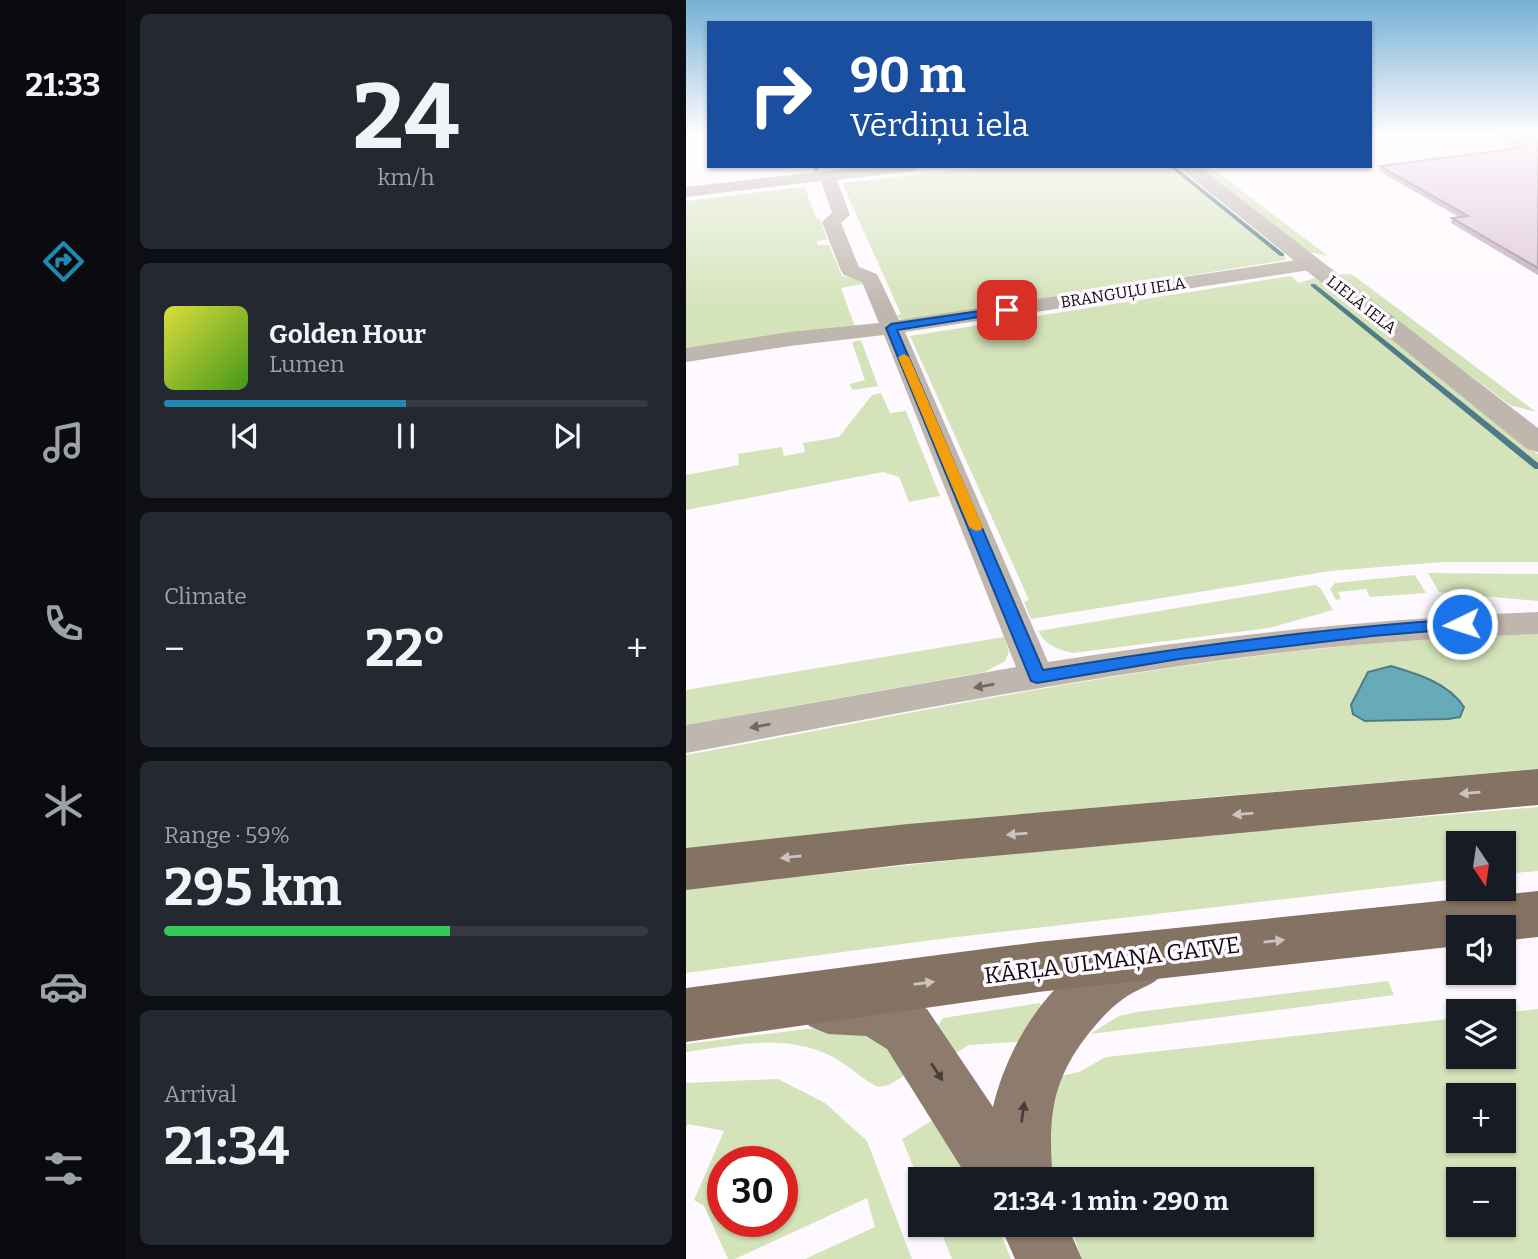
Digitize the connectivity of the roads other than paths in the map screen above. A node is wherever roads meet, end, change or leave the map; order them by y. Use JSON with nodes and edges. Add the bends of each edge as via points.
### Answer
{"nodes":[{"id":1,"x":833,"y":192,"type":"edge"},
{"id":2,"x":1219,"y":192,"type":"edge"},
{"id":3,"x":1310,"y":264,"type":"junction"},
{"id":4,"x":891,"y":328,"type":"junction"},
{"id":5,"x":686,"y":355,"type":"edge"},
{"id":6,"x":1538,"y":443,"type":"edge"},
{"id":7,"x":1538,"y":622,"type":"edge"},
{"id":8,"x":1037,"y":677,"type":"junction"},
{"id":9,"x":686,"y":739,"type":"edge"},
{"id":10,"x":1538,"y":787,"type":"edge"},
{"id":11,"x":686,"y":869,"type":"edge"},
{"id":12,"x":1538,"y":914,"type":"edge"},
{"id":13,"x":1158,"y":953,"type":"junction"},
{"id":14,"x":774,"y":1003,"type":"junction"},
{"id":15,"x":686,"y":1015,"type":"edge"},
{"id":16,"x":997,"y":1167,"type":"edge"},
{"id":17,"x":1021,"y":1167,"type":"edge"},
{"id":18,"x":1038,"y":1237,"type":"edge"},
{"id":19,"x":1049,"y":1259,"type":"edge"}],
"edges":[{"from":1,"to":4,"type":"street","via":[[841,215],[831,222],[851,271],[870,278]]},
{"from":2,"to":3,"type":"street","name":"LIELĀ IELA"},
{"from":3,"to":4,"type":"street","name":"BRANGUĻU IELA"},
{"from":3,"to":6,"type":"street","name":"LIELĀ IELA"},
{"from":4,"to":5,"type":"street","name":"BRANGUĻU IELA"},
{"from":4,"to":8,"type":"street"},
{"from":7,"to":8,"type":"street","via":[[1372,630],[1179,653]]},
{"from":8,"to":9,"type":"street","one_way":true},
{"from":10,"to":11,"type":"highway","one_way":true,"via":[[908,844]]},
{"from":13,"to":12,"type":"highway","name":"KĀRĻA ULMAŅA GATVE","one_way":true},
{"from":14,"to":13,"type":"highway","name":"KĀRĻA ULMAŅA GATVE","one_way":true},
{"from":17,"to":13,"type":"main road","one_way":true,"via":[[1019,1140],[1026,1094],[1050,1042],[1098,985]]},
{"from":14,"to":15,"type":"highway","name":"KĀRĻA ULMAŅA GATVE"},
{"from":14,"to":16,"type":"main road","one_way":true,"via":[[873,1010],[907,1030]]},
{"from":18,"to":19,"type":"main road"}]}
